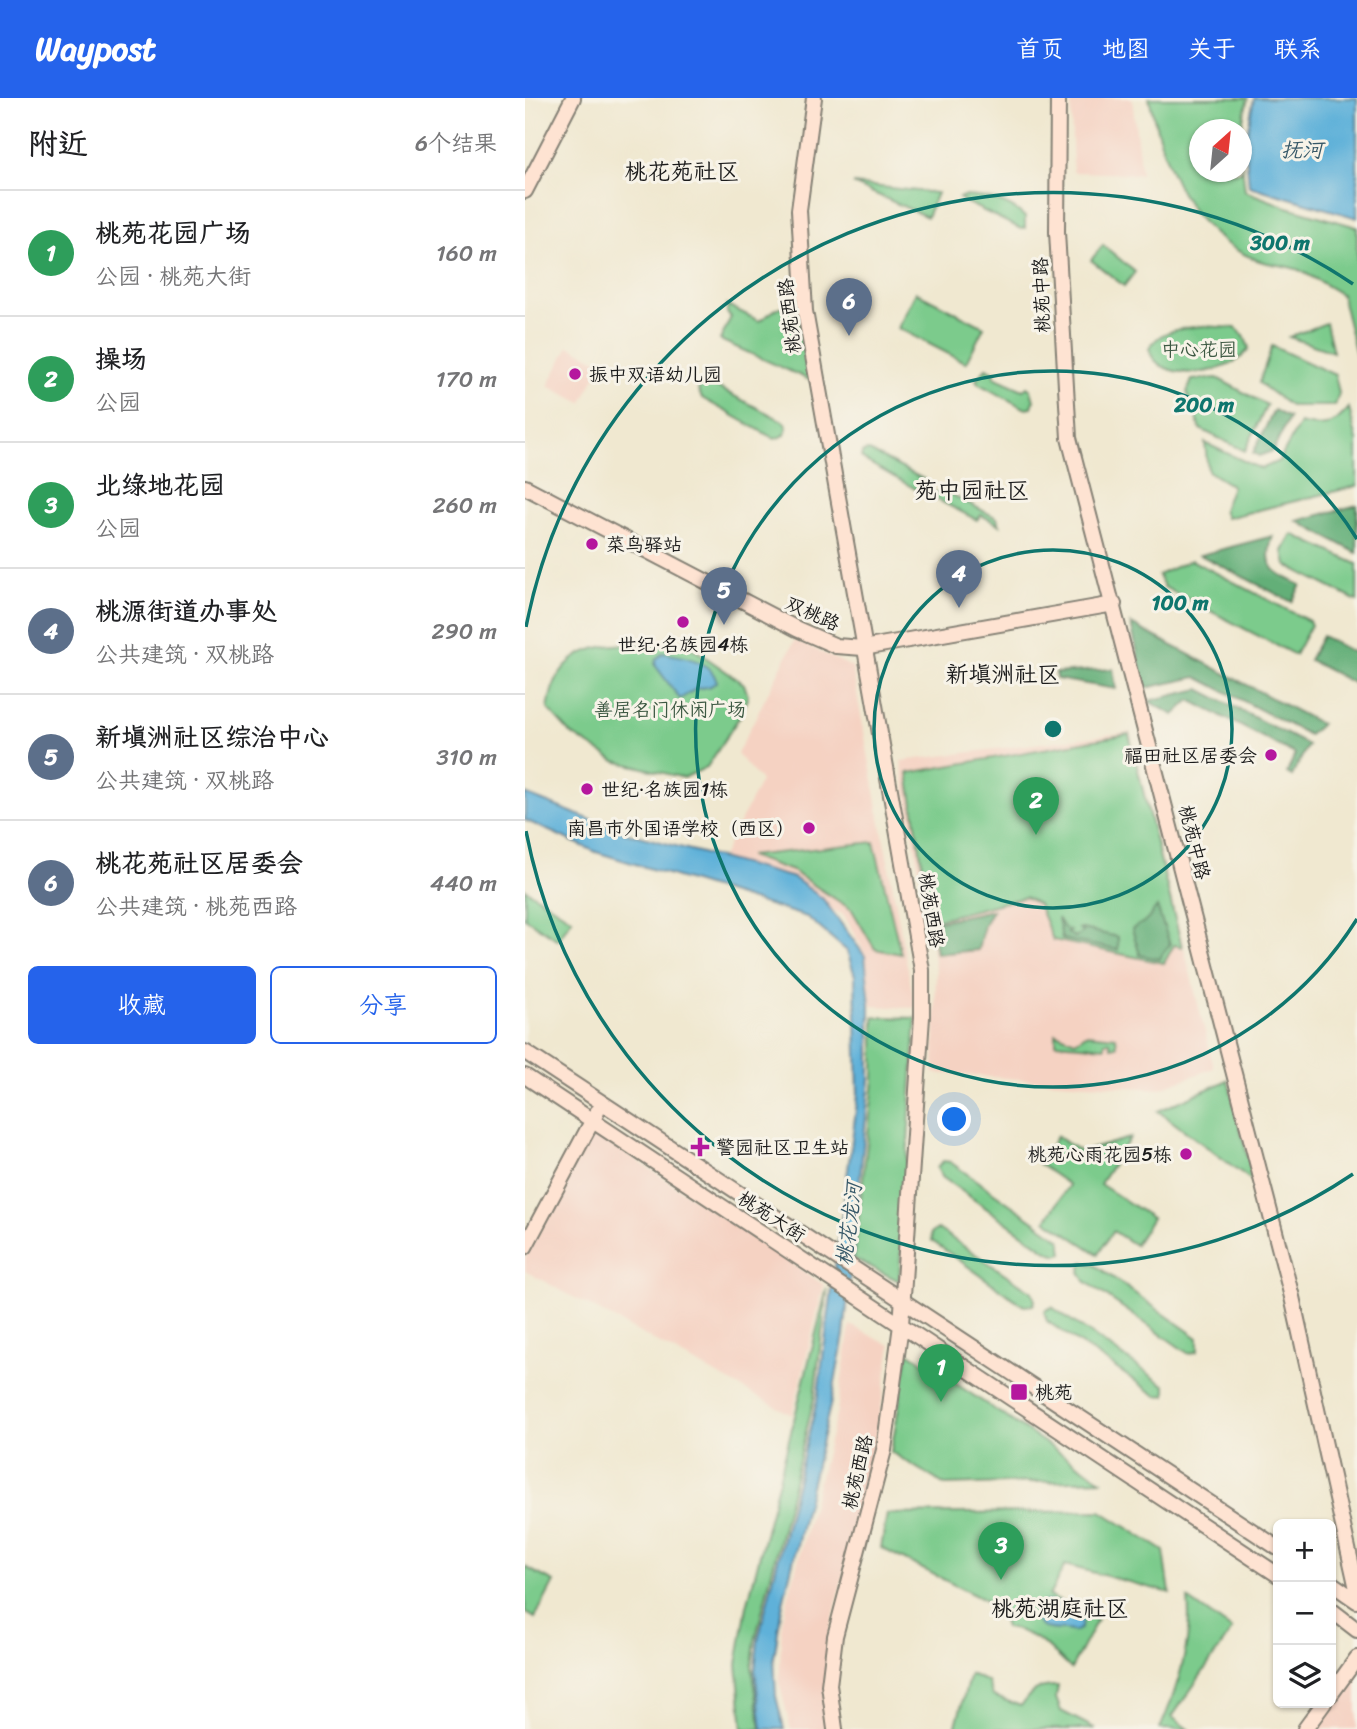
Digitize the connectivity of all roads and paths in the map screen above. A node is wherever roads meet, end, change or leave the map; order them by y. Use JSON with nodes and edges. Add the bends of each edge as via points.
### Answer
{"nodes":[{"id":1,"x":565,"y":98,"type":"edge"},
{"id":2,"x":573,"y":98,"type":"edge"},
{"id":3,"x":814,"y":98,"type":"edge"},
{"id":4,"x":1058,"y":98,"type":"edge"},
{"id":5,"x":525,"y":174,"type":"edge"},
{"id":6,"x":525,"y":191,"type":"edge"},
{"id":7,"x":525,"y":487,"type":"edge"},
{"id":8,"x":1114,"y":604,"type":"junction"},
{"id":9,"x":863,"y":648,"type":"junction"},
{"id":10,"x":525,"y":1052,"type":"edge"},
{"id":11,"x":525,"y":1076,"type":"edge"},
{"id":12,"x":602,"y":1103,"type":"junction"},
{"id":13,"x":592,"y":1120,"type":"junction"},
{"id":14,"x":525,"y":1247,"type":"edge"},
{"id":15,"x":903,"y":1301,"type":"junction"},
{"id":16,"x":901,"y":1325,"type":"junction"},
{"id":17,"x":1273,"y":1545,"type":"edge"},
{"id":18,"x":1273,"y":1572,"type":"edge"},
{"id":19,"x":1336,"y":1586,"type":"edge"},
{"id":20,"x":1357,"y":1589,"type":"edge"},
{"id":21,"x":1357,"y":1601,"type":"edge"},
{"id":22,"x":1336,"y":1614,"type":"edge"},
{"id":23,"x":1357,"y":1630,"type":"edge"},
{"id":24,"x":1357,"y":1658,"type":"edge"},
{"id":25,"x":1336,"y":1687,"type":"edge"},
{"id":26,"x":1320,"y":1708,"type":"edge"},
{"id":27,"x":835,"y":1729,"type":"edge"},
{"id":28,"x":1305,"y":1729,"type":"edge"}],
"edges":[{"from":1,"to":5,"type":"street"},
{"from":2,"to":6,"type":"street"},
{"from":3,"to":9,"type":"street","name":"桃苑西路","via":[[799,209],[805,311]]},
{"from":4,"to":8,"type":"street","name":"桃苑中路","via":[[1057,232],[1069,438]]},
{"from":7,"to":9,"type":"street","name":"双桃路","via":[[797,629],[836,646]]},
{"from":8,"to":9,"type":"street","name":"双桃路"},
{"from":8,"to":20,"type":"street","name":"桃苑中路","via":[[1292,1297]]},
{"from":9,"to":15,"type":"street","name":"桃苑西路","via":[[922,970]]},
{"from":10,"to":12,"type":"street","name":"桃苑大街"},
{"from":11,"to":13,"type":"street","name":"桃苑大街"},
{"from":12,"to":13,"type":"street"},
{"from":12,"to":15,"type":"street","name":"桃苑大街"},
{"from":13,"to":14,"type":"street"},
{"from":13,"to":16,"type":"street","name":"桃苑大街"},
{"from":15,"to":16,"type":"street","name":"桃苑西路"},
{"from":15,"to":17,"type":"street","name":"桃苑大街"},
{"from":16,"to":18,"type":"street","name":"桃苑大街"},
{"from":16,"to":27,"type":"street","name":"桃苑西路","via":[[884,1450],[835,1636],[829,1685]]},
{"from":19,"to":21,"type":"street"},
{"from":22,"to":23,"type":"street"},
{"from":24,"to":25,"type":"street"},
{"from":26,"to":28,"type":"street"}]}
